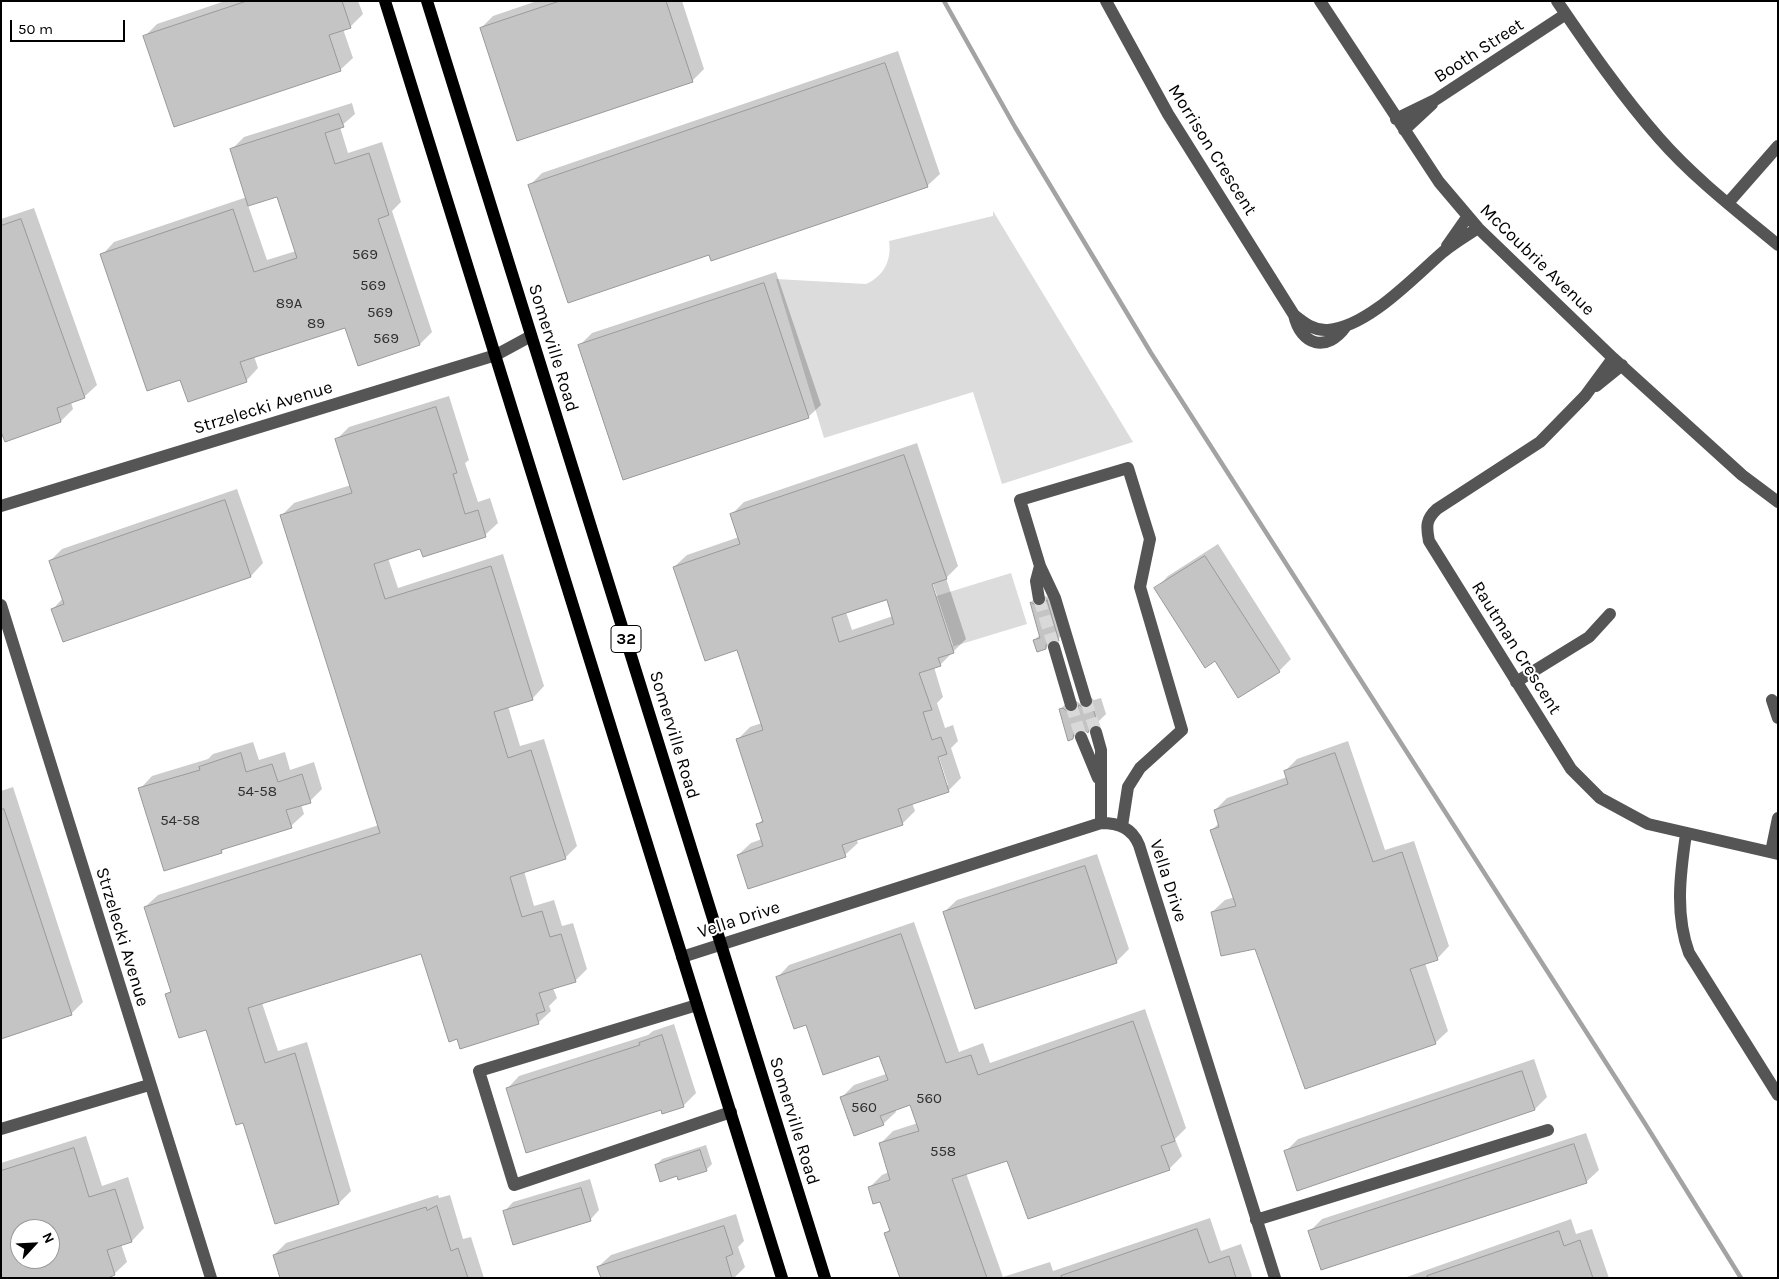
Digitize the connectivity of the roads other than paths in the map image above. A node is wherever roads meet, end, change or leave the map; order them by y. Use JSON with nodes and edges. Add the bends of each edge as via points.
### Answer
{"nodes":[{"id":1,"x":385,"y":1,"type":"edge"},
{"id":2,"x":427,"y":1,"type":"edge"},
{"id":3,"x":1106,"y":1,"type":"edge"},
{"id":4,"x":1320,"y":1,"type":"edge"},
{"id":5,"x":1558,"y":1,"type":"edge"},
{"id":6,"x":1566,"y":14,"type":"junction"},
{"id":7,"x":1435,"y":100,"type":"junction"},
{"id":8,"x":1396,"y":119,"type":"junction"},
{"id":9,"x":1404,"y":130,"type":"junction"},
{"id":10,"x":1778,"y":146,"type":"edge"},
{"id":11,"x":1728,"y":203,"type":"junction"},
{"id":12,"x":1468,"y":216,"type":"junction"},
{"id":13,"x":1478,"y":228,"type":"junction"},
{"id":14,"x":1778,"y":245,"type":"edge"},
{"id":15,"x":1443,"y":252,"type":"junction"},
{"id":16,"x":531,"y":336,"type":"junction"},
{"id":17,"x":496,"y":355,"type":"junction"},
{"id":18,"x":1618,"y":362,"type":"junction"},
{"id":19,"x":1778,"y":502,"type":"edge"},
{"id":20,"x":1,"y":506,"type":"edge"},
{"id":21,"x":1040,"y":566,"type":"junction"},
{"id":22,"x":1039,"y":599,"type":"tunnel mouth"},
{"id":23,"x":1,"y":605,"type":"edge"},
{"id":24,"x":1610,"y":614,"type":"dead end"},
{"id":25,"x":1054,"y":647,"type":"tunnel mouth"},
{"id":26,"x":1516,"y":682,"type":"junction"},
{"id":27,"x":1772,"y":700,"type":"dead end"},
{"id":28,"x":1086,"y":701,"type":"tunnel mouth"},
{"id":29,"x":1071,"y":705,"type":"tunnel mouth"},
{"id":30,"x":1778,"y":718,"type":"edge"},
{"id":31,"x":1096,"y":732,"type":"tunnel mouth"},
{"id":32,"x":1081,"y":737,"type":"tunnel mouth"},
{"id":33,"x":1101,"y":784,"type":"junction"},
{"id":34,"x":1778,"y":818,"type":"edge"},
{"id":35,"x":1101,"y":823,"type":"junction"},
{"id":36,"x":1122,"y":826,"type":"junction"},
{"id":37,"x":1686,"y":834,"type":"junction"},
{"id":38,"x":1774,"y":853,"type":"edge"},
{"id":39,"x":721,"y":945,"type":"junction"},
{"id":40,"x":682,"y":957,"type":"junction"},
{"id":41,"x":697,"y":1005,"type":"junction"},
{"id":42,"x":149,"y":1085,"type":"junction"},
{"id":43,"x":1778,"y":1095,"type":"edge"},
{"id":44,"x":731,"y":1112,"type":"junction"},
{"id":45,"x":1,"y":1129,"type":"edge"},
{"id":46,"x":1548,"y":1130,"type":"dead end"},
{"id":47,"x":1256,"y":1220,"type":"junction"},
{"id":48,"x":211,"y":1278,"type":"edge"},
{"id":49,"x":782,"y":1278,"type":"edge"},
{"id":50,"x":825,"y":1278,"type":"edge"},
{"id":51,"x":1275,"y":1278,"type":"edge"}],
"edges":[{"from":1,"to":17,"type":"main road","number":"32"},
{"from":2,"to":16,"type":"main road","name":"Somerville Road","number":"32"},
{"from":3,"to":15,"type":"street","name":"Morrison Crescent","via":[[1168,114],[1294,315],[1296,327],[1304,338],[1313,342],[1329,341],[1346,326],[1395,296]]},
{"from":4,"to":8,"type":"street","name":"McCoubrie Avenue"},
{"from":5,"to":6,"type":"street"},
{"from":6,"to":7,"type":"street","name":"Booth Street"},
{"from":6,"to":11,"type":"street","via":[[1660,139]]},
{"from":7,"to":8,"type":"street","name":"Booth Street"},
{"from":7,"to":9,"type":"street","name":"Booth Street"},
{"from":8,"to":9,"type":"street","name":"McCoubrie Avenue"},
{"from":9,"to":12,"type":"street","name":"McCoubrie Avenue"},
{"from":10,"to":11,"type":"street"},
{"from":11,"to":14,"type":"street"},
{"from":12,"to":13,"type":"street","name":"McCoubrie Avenue"},
{"from":12,"to":15,"type":"street","name":"Morrison Crescent"},
{"from":13,"to":15,"type":"street","name":"Morrison Crescent"},
{"from":13,"to":18,"type":"street","name":"McCoubrie Avenue"},
{"from":16,"to":17,"type":"street","name":"Strzelecki Avenue"},
{"from":16,"to":39,"type":"main road","name":"Somerville Road","number":"32"},
{"from":17,"to":20,"type":"street","name":"Strzelecki Avenue"},
{"from":17,"to":40,"type":"main road","number":"32"},
{"from":18,"to":19,"type":"street","name":"McCoubrie Avenue","via":[[1742,475]]},
{"from":18,"to":26,"type":"street","name":"Rautman Crescent","via":[[1540,442],[1437,508],[1428,518],[1429,541]]},
{"from":21,"to":22,"type":"street","via":[[1036,581]]},
{"from":21,"to":28,"type":"street","via":[[1056,598]]},
{"from":21,"to":36,"type":"street","via":[[1020,500],[1128,468],[1150,539],[1140,587],[1182,730],[1140,768],[1128,787]]},
{"from":23,"to":42,"type":"street","name":"Strzelecki Avenue"},
{"from":24,"to":26,"type":"street","via":[[1589,637]]},
{"from":25,"to":29,"type":"street"},
{"from":26,"to":37,"type":"street","name":"Rautman Crescent","via":[[1571,769],[1600,798],[1648,824]]},
{"from":27,"to":30,"type":"street"},
{"from":31,"to":33,"type":"street","via":[[1101,750]]},
{"from":32,"to":33,"type":"street"},
{"from":33,"to":35,"type":"street"},
{"from":34,"to":38,"type":"street"},
{"from":35,"to":36,"type":"street","name":"Vella Drive"},
{"from":35,"to":39,"type":"street","name":"Vella Drive"},
{"from":36,"to":47,"type":"street","name":"Vella Drive","via":[[1133,834],[1139,845]]},
{"from":37,"to":38,"type":"street","name":"Rautman Crescent"},
{"from":37,"to":43,"type":"street","via":[[1679,912],[1682,934],[1694,961]]},
{"from":39,"to":40,"type":"street","name":"Vella Drive"},
{"from":39,"to":50,"type":"main road","name":"Somerville Road","number":"32"},
{"from":40,"to":41,"type":"main road","number":"32"},
{"from":41,"to":44,"type":"main road","number":"32"},
{"from":41,"to":44,"type":"street","via":[[480,1071],[514,1185]]},
{"from":42,"to":45,"type":"street"},
{"from":42,"to":48,"type":"street","name":"Strzelecki Avenue"},
{"from":44,"to":49,"type":"main road","number":"32"},
{"from":46,"to":47,"type":"street"},
{"from":47,"to":51,"type":"street","name":"Vella Drive"}]}
